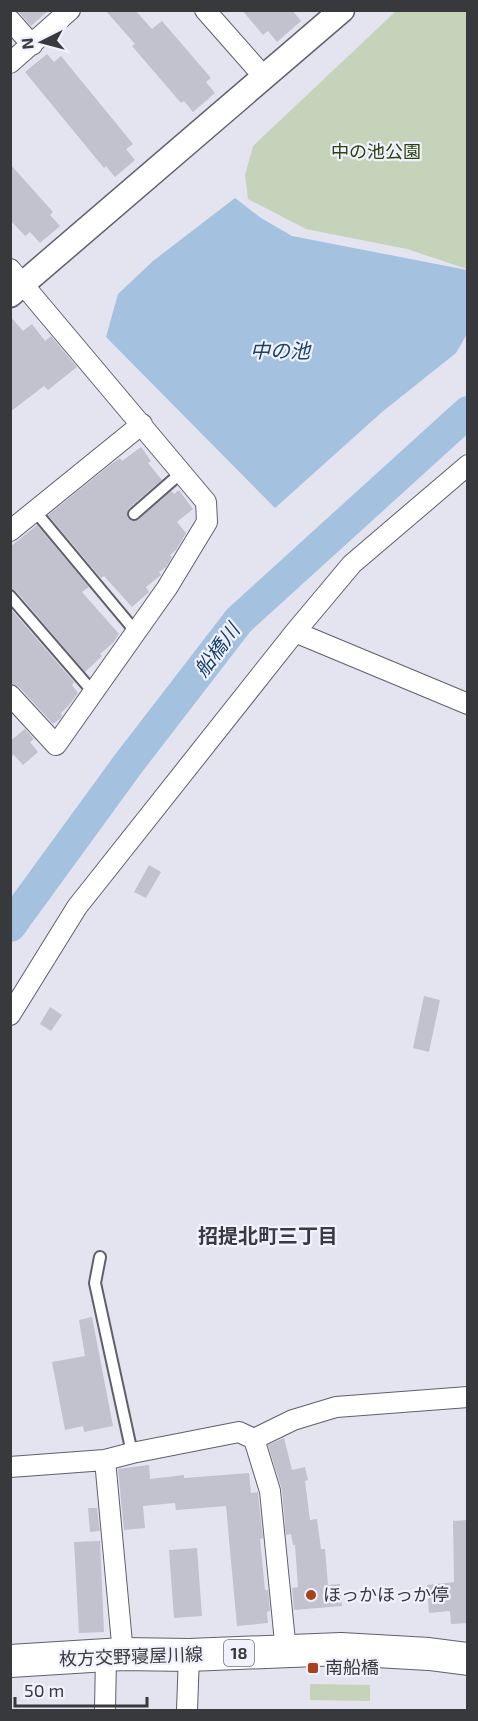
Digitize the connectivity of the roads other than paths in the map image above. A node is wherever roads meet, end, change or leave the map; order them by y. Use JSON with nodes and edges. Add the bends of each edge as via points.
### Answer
{"nodes":[{"id":1,"x":70,"y":10,"type":"edge"},
{"id":2,"x":205,"y":10,"type":"edge"},
{"id":3,"x":342,"y":10,"type":"edge"},
{"id":4,"x":10,"y":21,"type":"edge"},
{"id":5,"x":32,"y":45,"type":"junction"},
{"id":6,"x":10,"y":63,"type":"edge"},
{"id":7,"x":264,"y":77,"type":"junction"},
{"id":8,"x":15,"y":283,"type":"edge"},
{"id":9,"x":142,"y":424,"type":"junction"},
{"id":10,"x":468,"y":465,"type":"edge"},
{"id":11,"x":182,"y":472,"type":"junction"},
{"id":12,"x":35,"y":511,"type":"junction"},
{"id":13,"x":134,"y":514,"type":"dead end"},
{"id":14,"x":10,"y":531,"type":"edge"},
{"id":15,"x":10,"y":596,"type":"edge"},
{"id":16,"x":136,"y":632,"type":"junction"},
{"id":17,"x":295,"y":632,"type":"junction"},
{"id":18,"x":93,"y":692,"type":"junction"},
{"id":19,"x":10,"y":695,"type":"edge"},
{"id":20,"x":468,"y":704,"type":"edge"},
{"id":21,"x":10,"y":1015,"type":"edge"},
{"id":22,"x":100,"y":1257,"type":"dead end"},
{"id":23,"x":468,"y":1397,"type":"edge"},
{"id":24,"x":254,"y":1439,"type":"junction"},
{"id":25,"x":132,"y":1453,"type":"junction"},
{"id":26,"x":105,"y":1460,"type":"junction"},
{"id":27,"x":10,"y":1467,"type":"edge"},
{"id":28,"x":286,"y":1652,"type":"junction"},
{"id":29,"x":115,"y":1655,"type":"junction"},
{"id":30,"x":189,"y":1655,"type":"junction"},
{"id":31,"x":468,"y":1659,"type":"edge"},
{"id":32,"x":10,"y":1661,"type":"edge"},
{"id":33,"x":105,"y":1710,"type":"edge"},
{"id":34,"x":187,"y":1710,"type":"edge"}],
"edges":[{"from":1,"to":5,"type":"street"},
{"from":2,"to":7,"type":"street"},
{"from":3,"to":7,"type":"street"},
{"from":4,"to":5,"type":"street"},
{"from":5,"to":6,"type":"street"},
{"from":7,"to":8,"type":"street"},
{"from":8,"to":9,"type":"street"},
{"from":9,"to":11,"type":"street"},
{"from":9,"to":12,"type":"street"},
{"from":10,"to":17,"type":"street","via":[[352,564]]},
{"from":11,"to":13,"type":"lane"},
{"from":11,"to":16,"type":"street","via":[[206,502],[207,522]]},
{"from":12,"to":14,"type":"street"},
{"from":12,"to":16,"type":"lane"},
{"from":15,"to":18,"type":"lane"},
{"from":16,"to":18,"type":"street"},
{"from":17,"to":20,"type":"street"},
{"from":17,"to":21,"type":"street","via":[[77,907]]},
{"from":18,"to":19,"type":"street","via":[[56,745]]},
{"from":22,"to":25,"type":"lane","via":[[95,1283]]},
{"from":23,"to":24,"type":"street","via":[[336,1407],[293,1420]]},
{"from":24,"to":25,"type":"street","via":[[239,1432]]},
{"from":24,"to":28,"type":"street","via":[[270,1491]]},
{"from":25,"to":26,"type":"street"},
{"from":26,"to":27,"type":"street"},
{"from":26,"to":29,"type":"street"},
{"from":28,"to":30,"type":"main road","name":"枚方交野寝屋川線","number":"18"},
{"from":28,"to":31,"type":"main road","name":"枚方交野寝屋川線","number":"18","via":[[341,1649]]},
{"from":29,"to":30,"type":"main road","name":"枚方交野寝屋川線","number":"18"},
{"from":29,"to":32,"type":"main road","name":"枚方交野寝屋川線","number":"18"},
{"from":29,"to":33,"type":"street"},
{"from":30,"to":34,"type":"street"}]}
